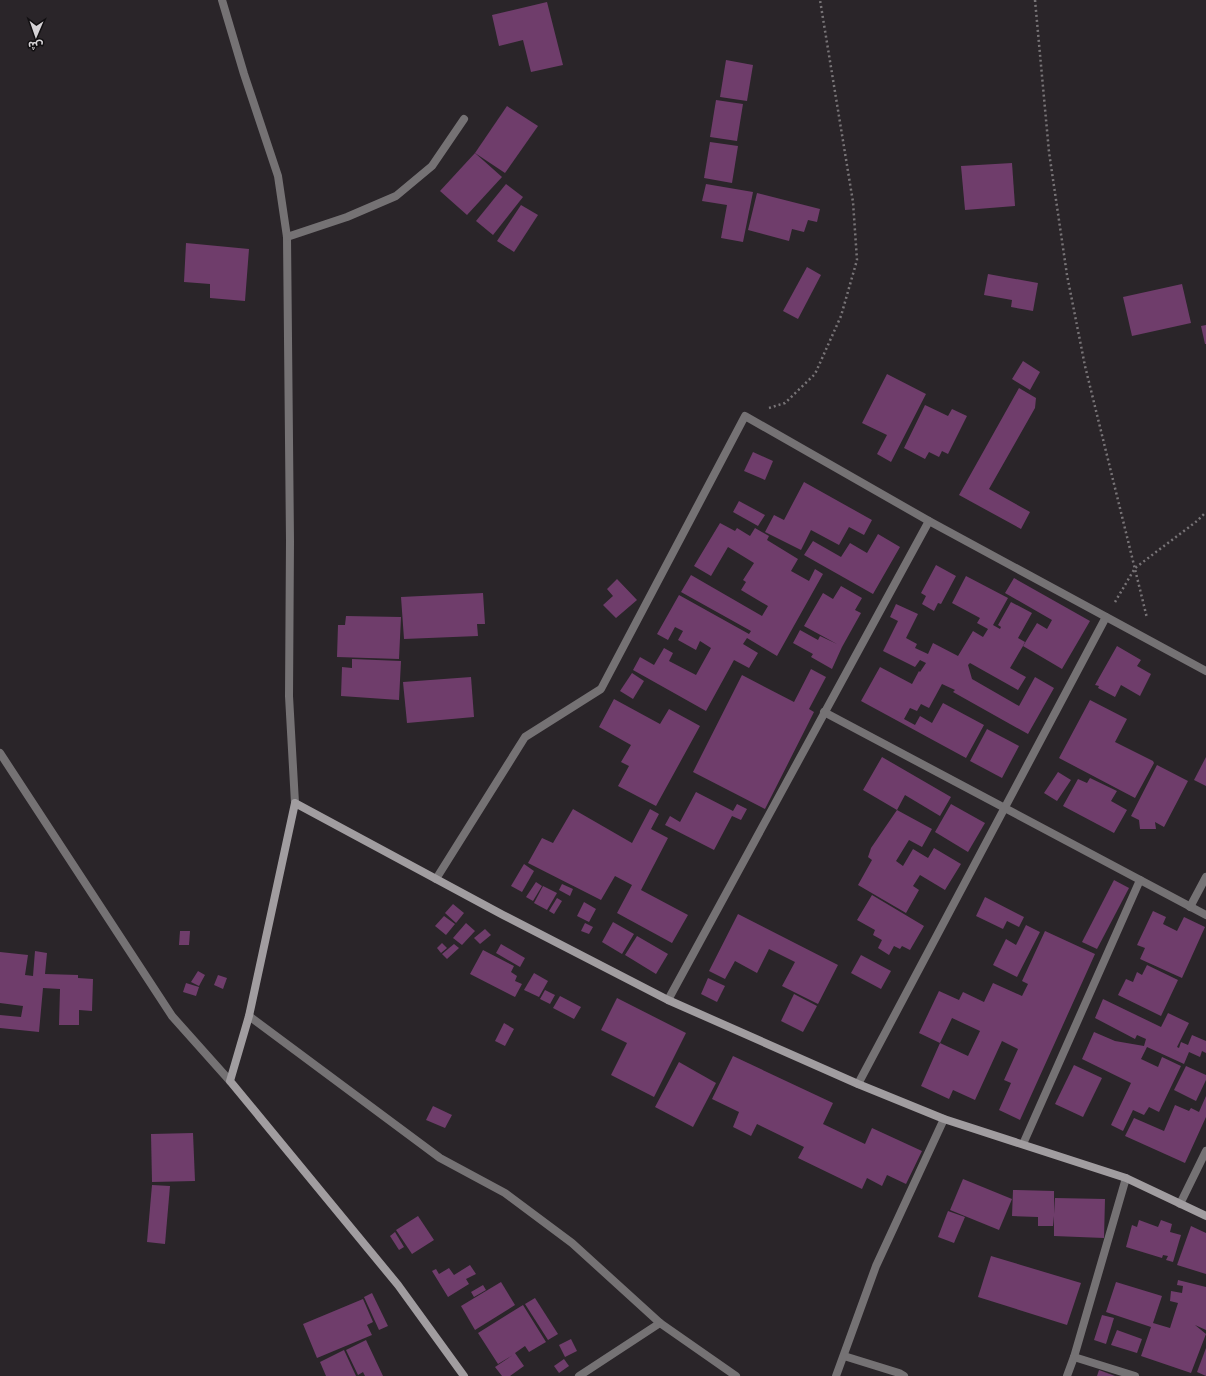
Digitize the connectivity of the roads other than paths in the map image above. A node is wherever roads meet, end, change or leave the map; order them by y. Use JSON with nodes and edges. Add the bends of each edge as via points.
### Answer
{"nodes":[{"id":1,"x":222,"y":0,"type":"edge"},
{"id":2,"x":464,"y":119,"type":"dead end"},
{"id":3,"x":287,"y":237,"type":"junction"},
{"id":4,"x":929,"y":521,"type":"junction"},
{"id":5,"x":1106,"y":617,"type":"junction"},
{"id":6,"x":1206,"y":671,"type":"edge"},
{"id":7,"x":824,"y":712,"type":"junction"},
{"id":8,"x":0,"y":753,"type":"edge"},
{"id":9,"x":295,"y":803,"type":"junction"},
{"id":10,"x":1005,"y":809,"type":"junction"},
{"id":11,"x":1206,"y":877,"type":"edge"},
{"id":12,"x":436,"y":879,"type":"junction"},
{"id":13,"x":1140,"y":880,"type":"junction"},
{"id":14,"x":1190,"y":907,"type":"junction"},
{"id":15,"x":1206,"y":915,"type":"edge"},
{"id":16,"x":668,"y":1000,"type":"junction"},
{"id":17,"x":249,"y":1016,"type":"junction"},
{"id":18,"x":230,"y":1081,"type":"junction"},
{"id":19,"x":858,"y":1084,"type":"junction"},
{"id":20,"x":944,"y":1119,"type":"junction"},
{"id":21,"x":1023,"y":1144,"type":"junction"},
{"id":22,"x":1206,"y":1151,"type":"edge"},
{"id":23,"x":1126,"y":1178,"type":"junction"},
{"id":24,"x":1180,"y":1204,"type":"junction"},
{"id":25,"x":1206,"y":1216,"type":"edge"},
{"id":26,"x":660,"y":1323,"type":"junction"},
{"id":27,"x":844,"y":1356,"type":"junction"},
{"id":28,"x":1074,"y":1357,"type":"junction"},
{"id":29,"x":464,"y":1376,"type":"edge"},
{"id":30,"x":579,"y":1376,"type":"edge"},
{"id":31,"x":736,"y":1376,"type":"edge"},
{"id":32,"x":836,"y":1376,"type":"edge"},
{"id":33,"x":904,"y":1376,"type":"edge"},
{"id":34,"x":1067,"y":1376,"type":"edge"},
{"id":35,"x":1135,"y":1376,"type":"edge"}],
"edges":[{"from":1,"to":3,"type":"street","via":[[278,176]]},
{"from":2,"to":3,"type":"street","via":[[432,166],[396,196]]},
{"from":3,"to":9,"type":"street","via":[[289,696]]},
{"from":4,"to":5,"type":"street"},
{"from":4,"to":7,"type":"street"},
{"from":4,"to":12,"type":"street","via":[[744,416],[601,689],[524,737]]},
{"from":5,"to":6,"type":"street"},
{"from":5,"to":10,"type":"street"},
{"from":7,"to":10,"type":"street"},
{"from":7,"to":16,"type":"street"},
{"from":8,"to":18,"type":"street","via":[[172,1016]]},
{"from":9,"to":12,"type":"street"},
{"from":9,"to":17,"type":"street"},
{"from":10,"to":13,"type":"street"},
{"from":10,"to":19,"type":"street"},
{"from":11,"to":14,"type":"street"},
{"from":12,"to":16,"type":"street"},
{"from":13,"to":14,"type":"street"},
{"from":13,"to":21,"type":"street"},
{"from":14,"to":15,"type":"street"},
{"from":16,"to":19,"type":"street"},
{"from":17,"to":18,"type":"street"},
{"from":17,"to":26,"type":"street","via":[[440,1158],[505,1193],[572,1243]]},
{"from":18,"to":29,"type":"street","via":[[398,1285]]},
{"from":19,"to":20,"type":"street"},
{"from":20,"to":21,"type":"street"},
{"from":20,"to":27,"type":"street","via":[[876,1266]]},
{"from":21,"to":23,"type":"street"},
{"from":22,"to":24,"type":"street"},
{"from":23,"to":24,"type":"street"},
{"from":23,"to":28,"type":"street"},
{"from":24,"to":25,"type":"street"},
{"from":26,"to":30,"type":"street"},
{"from":26,"to":31,"type":"street"},
{"from":27,"to":32,"type":"street"},
{"from":27,"to":33,"type":"street"},
{"from":28,"to":34,"type":"street"},
{"from":28,"to":35,"type":"street"}]}
